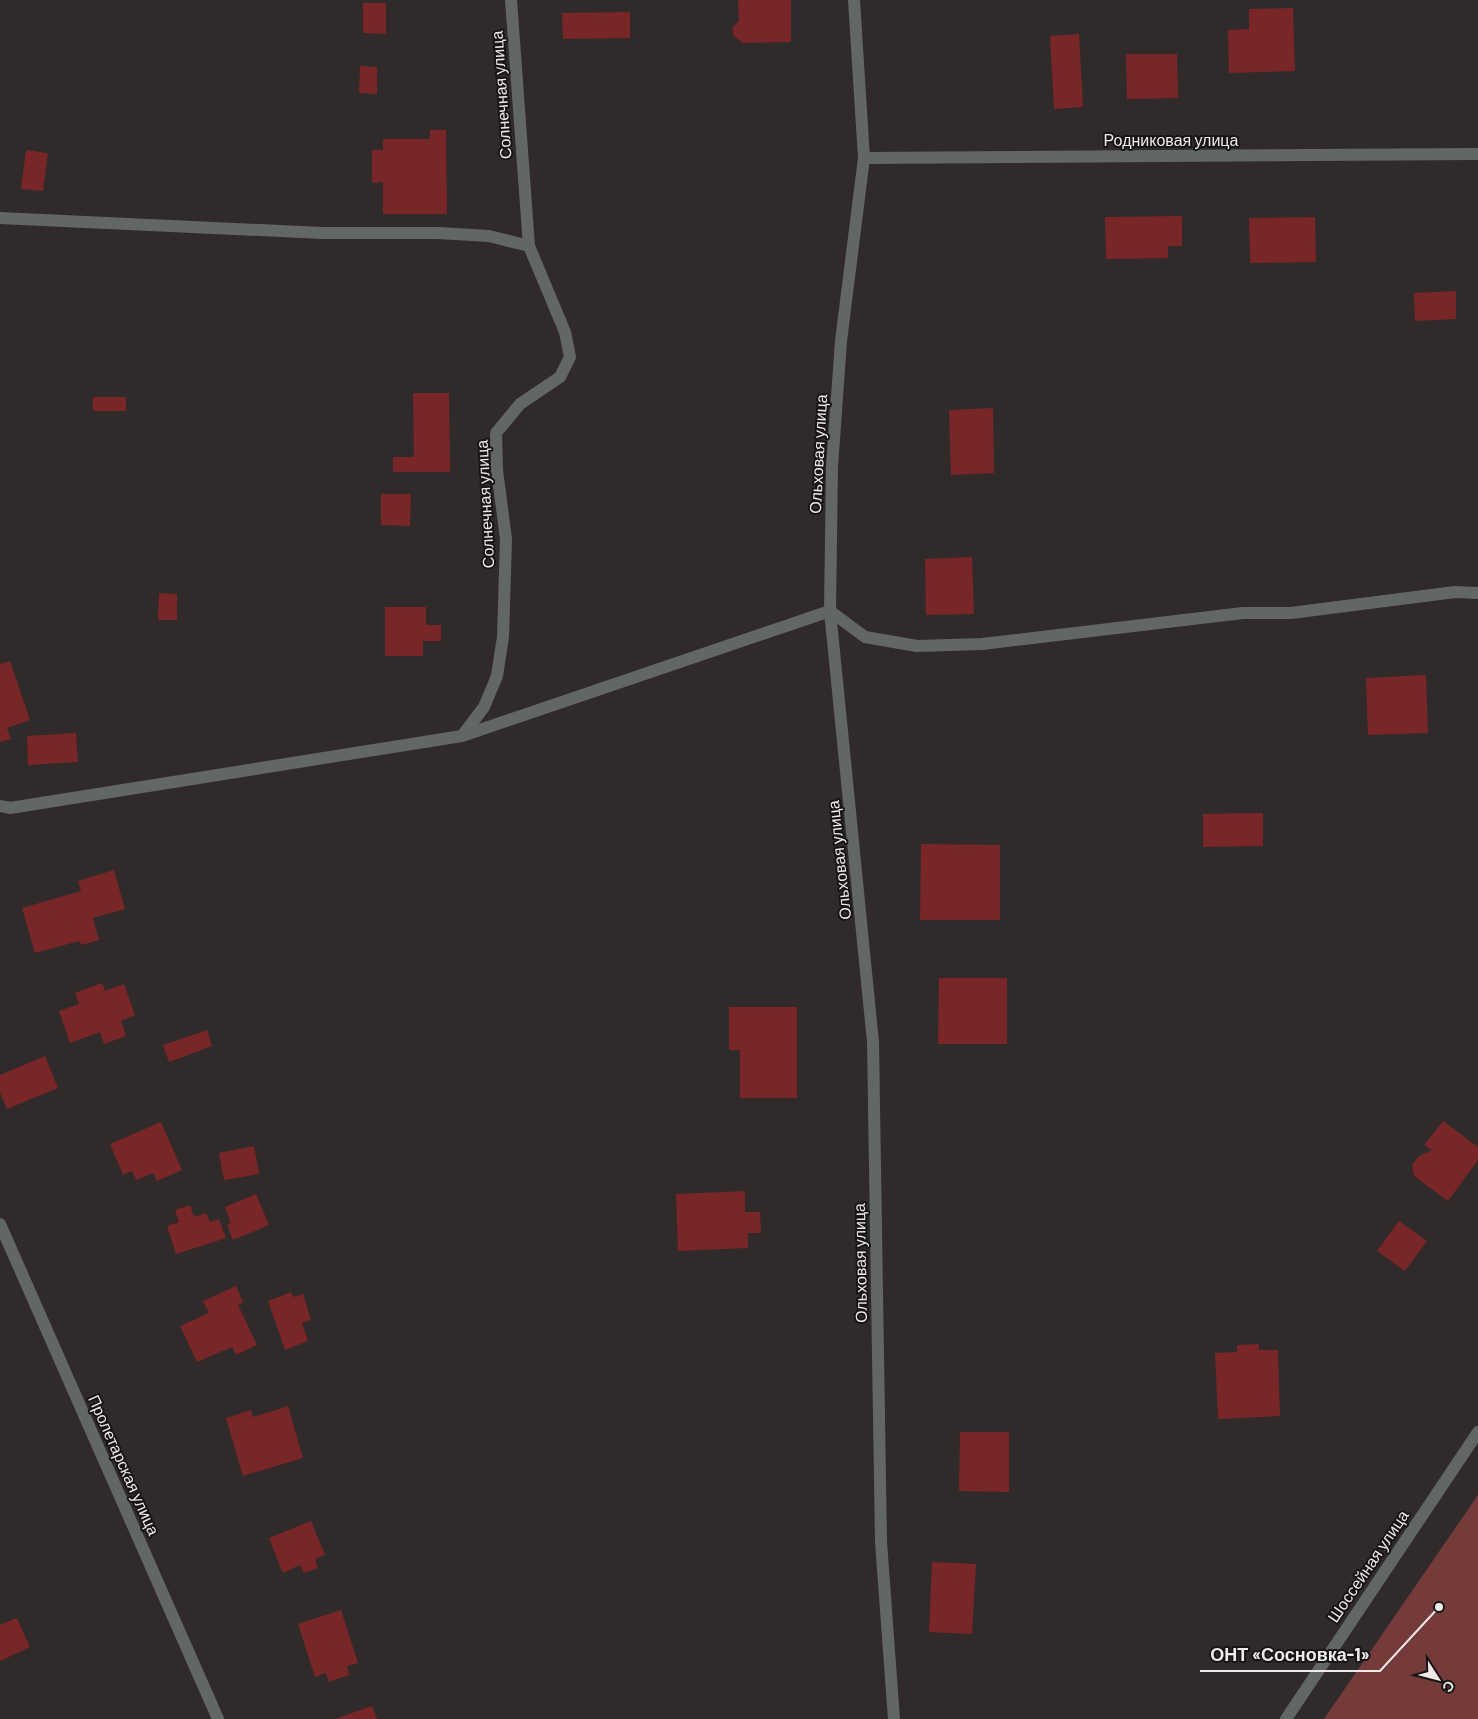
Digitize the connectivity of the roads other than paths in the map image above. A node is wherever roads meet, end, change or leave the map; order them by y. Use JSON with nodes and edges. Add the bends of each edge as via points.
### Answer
{"nodes":[{"id":1,"x":511,"y":0,"type":"edge"},
{"id":2,"x":854,"y":0,"type":"edge"},
{"id":3,"x":1478,"y":154,"type":"edge"},
{"id":4,"x":864,"y":158,"type":"junction"},
{"id":5,"x":0,"y":218,"type":"edge"},
{"id":6,"x":529,"y":246,"type":"junction"},
{"id":7,"x":1478,"y":593,"type":"edge"},
{"id":8,"x":830,"y":611,"type":"junction"},
{"id":9,"x":462,"y":736,"type":"junction"},
{"id":10,"x":0,"y":806,"type":"edge"},
{"id":11,"x":0,"y":1224,"type":"edge"},
{"id":12,"x":1478,"y":1432,"type":"edge"},
{"id":13,"x":218,"y":1719,"type":"edge"},
{"id":14,"x":894,"y":1719,"type":"edge"},
{"id":15,"x":1286,"y":1719,"type":"edge"}],
"edges":[{"from":1,"to":6,"type":"street","name":"Солнечная улица"},
{"from":2,"to":4,"type":"street","name":"Ольховая улица"},
{"from":3,"to":4,"type":"street","name":"Родниковая улица"},
{"from":4,"to":8,"type":"street","name":"Ольховая улица","via":[[840,351],[832,467]]},
{"from":5,"to":6,"type":"street","via":[[323,233],[438,233],[490,236]]},
{"from":6,"to":9,"type":"street","name":"Солнечная улица","via":[[565,332],[570,357],[560,376],[520,404],[496,433],[496,470],[506,540],[502,637],[497,676],[484,707]]},
{"from":7,"to":8,"type":"street","via":[[1455,592],[1291,613],[1243,612],[982,644],[917,646],[865,637]]},
{"from":8,"to":9,"type":"street"},
{"from":8,"to":14,"type":"street","name":"Ольховая улица","via":[[873,1042],[881,1542]]},
{"from":9,"to":10,"type":"street","via":[[10,808]]},
{"from":11,"to":13,"type":"street","name":"Пролетарская улица"},
{"from":12,"to":15,"type":"street","name":"Шоссейная улица"}]}
